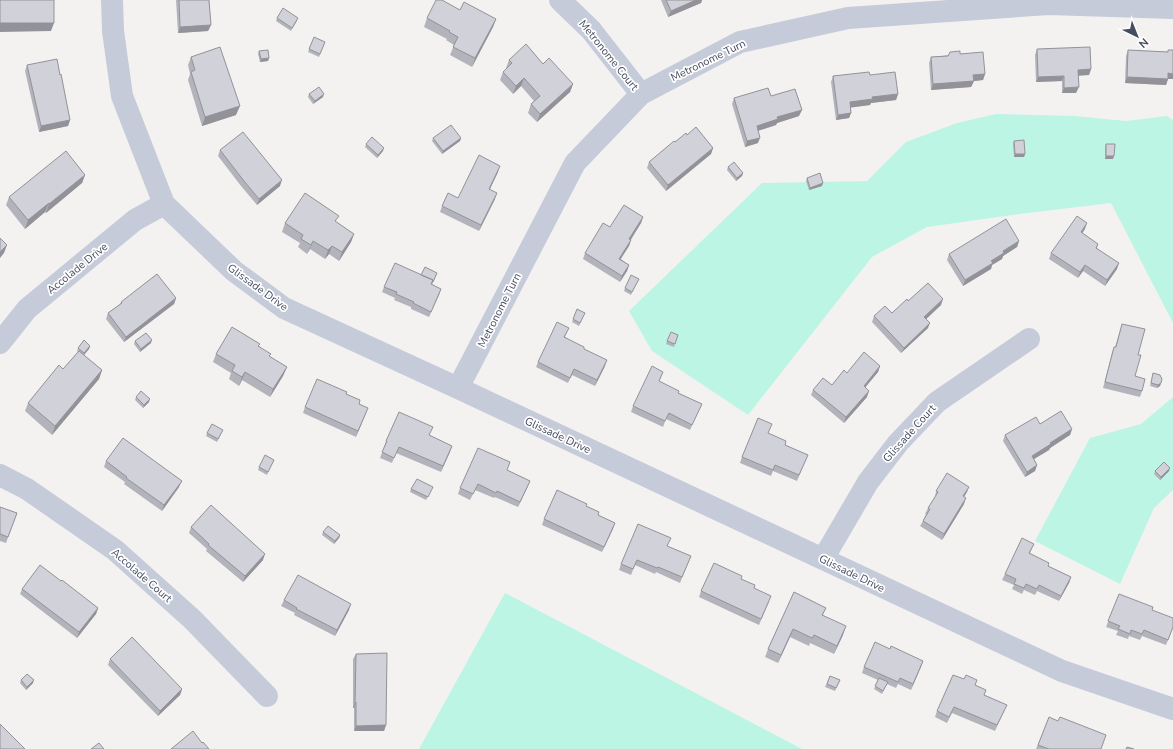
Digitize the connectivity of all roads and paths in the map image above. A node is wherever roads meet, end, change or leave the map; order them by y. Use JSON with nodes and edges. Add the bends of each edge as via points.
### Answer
{"nodes":[{"id":1,"x":112,"y":0,"type":"edge"},
{"id":2,"x":560,"y":0,"type":"edge"},
{"id":3,"x":1173,"y":8,"type":"edge"},
{"id":4,"x":641,"y":94,"type":"junction"},
{"id":5,"x":164,"y":204,"type":"junction"},
{"id":6,"x":1029,"y":339,"type":"dead end"},
{"id":7,"x":0,"y":343,"type":"edge"},
{"id":8,"x":458,"y":388,"type":"junction"},
{"id":9,"x":0,"y":475,"type":"edge"},
{"id":10,"x":823,"y":559,"type":"junction"},
{"id":11,"x":267,"y":696,"type":"dead end"},
{"id":12,"x":1173,"y":709,"type":"edge"}],
"edges":[{"from":1,"to":5,"type":"street","name":"Glissade Drive","via":[[113,31],[122,96]]},
{"from":2,"to":4,"type":"street","name":"Metronome Court","via":[[591,30]]},
{"from":3,"to":4,"type":"street","name":"Metronome Turn","via":[[1048,4],[848,18],[740,42]]},
{"from":4,"to":8,"type":"street","name":"Metronome Turn","via":[[575,163]]},
{"from":5,"to":7,"type":"street","name":"Accolade Drive","via":[[135,220],[27,309]]},
{"from":5,"to":8,"type":"street","name":"Glissade Drive","via":[[234,271],[284,308]]},
{"from":6,"to":10,"type":"street","name":"Glissade Court","via":[[937,402],[898,442],[868,482]]},
{"from":8,"to":10,"type":"street","name":"Glissade Drive"},
{"from":9,"to":11,"type":"street","name":"Accolade Court","via":[[27,489],[115,550],[192,619]]},
{"from":10,"to":12,"type":"street","name":"Glissade Drive","via":[[1062,672]]}]}
